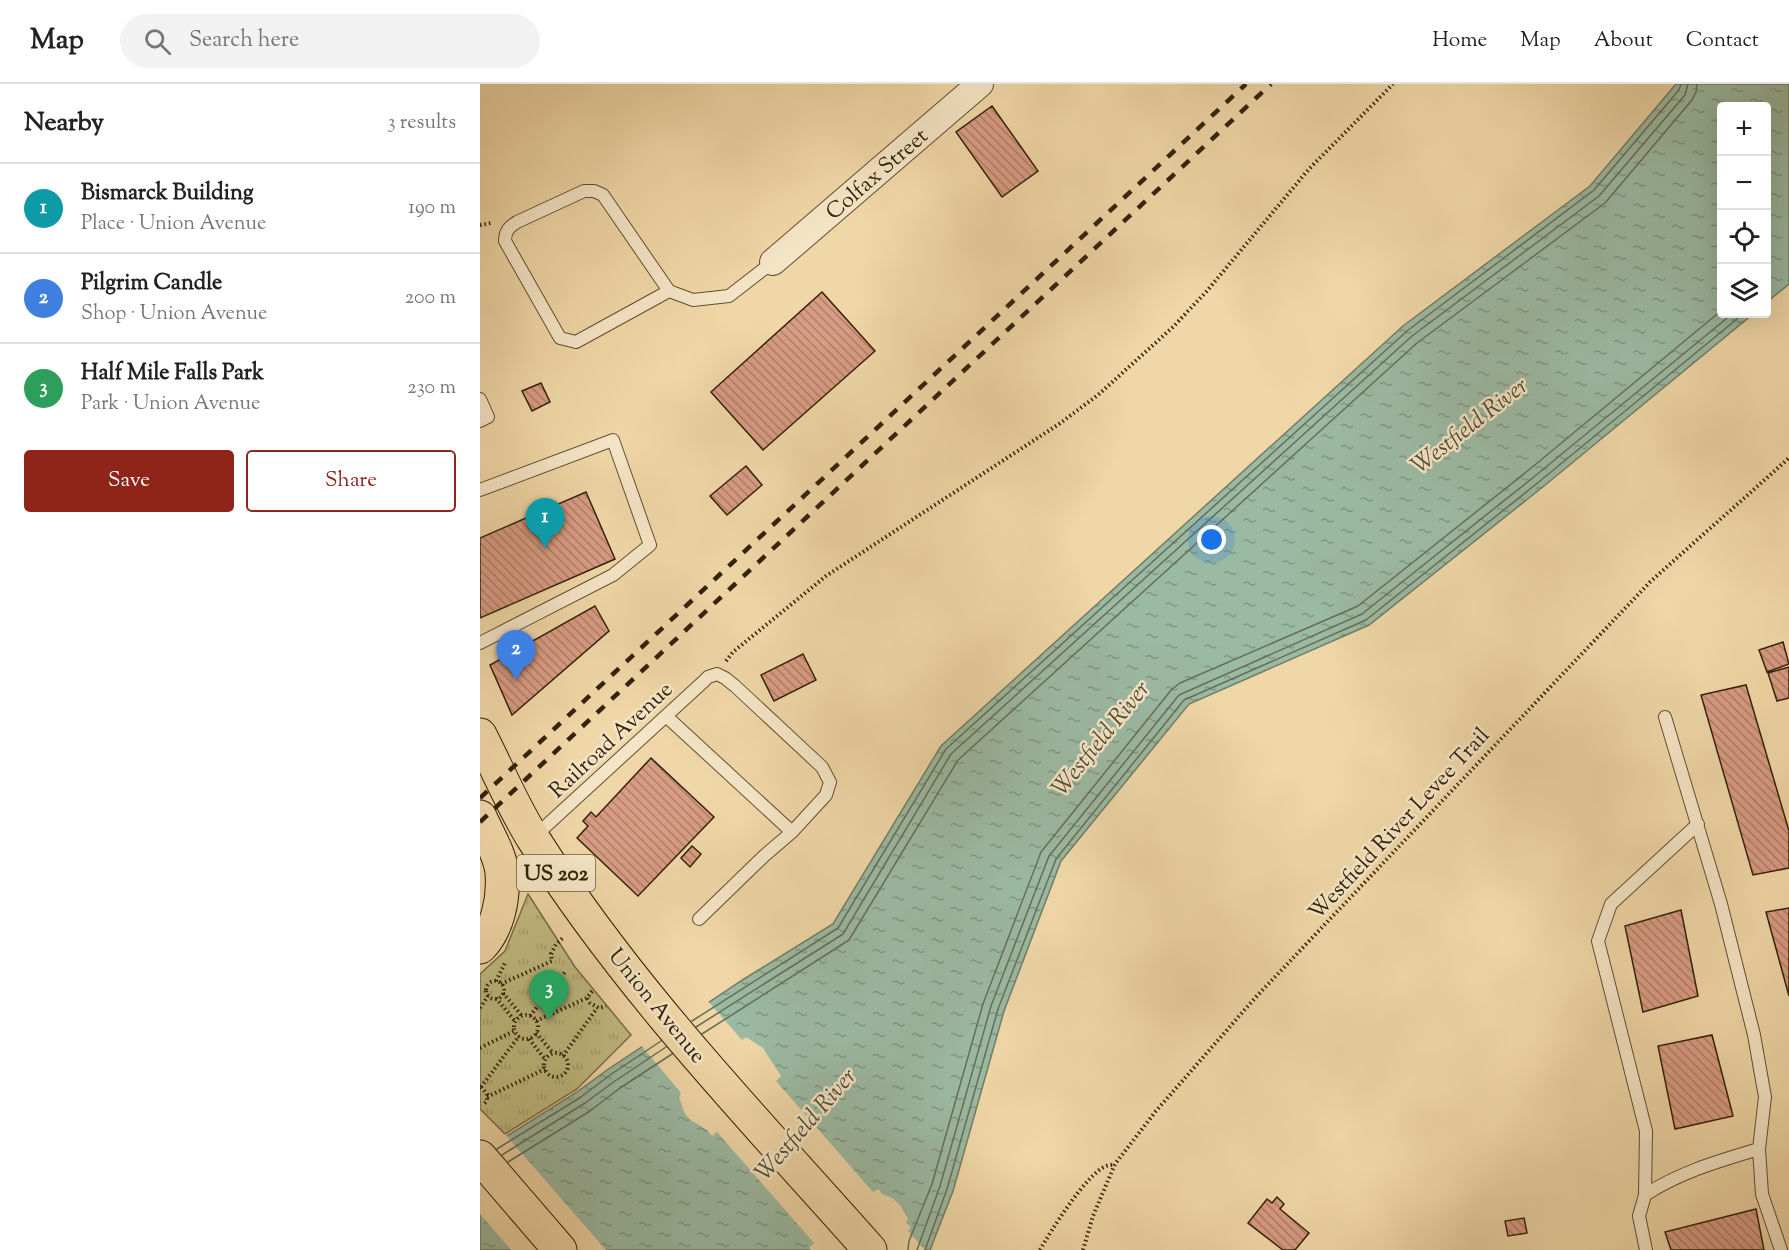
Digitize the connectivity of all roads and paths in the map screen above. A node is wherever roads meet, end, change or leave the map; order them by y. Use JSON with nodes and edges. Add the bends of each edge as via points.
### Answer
{"nodes":[{"id":1,"x":980,"y":84,"type":"edge"},
{"id":2,"x":1393,"y":84,"type":"edge"},
{"id":3,"x":773,"y":262,"type":"joint"},
{"id":4,"x":669,"y":291,"type":"junction"},
{"id":5,"x":480,"y":399,"type":"edge"},
{"id":6,"x":480,"y":421,"type":"edge"},
{"id":7,"x":1789,"y":458,"type":"edge"},
{"id":8,"x":480,"y":490,"type":"edge"},
{"id":9,"x":480,"y":644,"type":"edge"},
{"id":10,"x":717,"y":674,"type":"junction"},
{"id":11,"x":666,"y":716,"type":"junction"},
{"id":12,"x":1665,"y":717,"type":"dead end"},
{"id":13,"x":480,"y":735,"type":"edge"},
{"id":14,"x":480,"y":817,"type":"edge"},
{"id":15,"x":1698,"y":824,"type":"junction"},
{"id":16,"x":792,"y":832,"type":"junction"},
{"id":17,"x":532,"y":838,"type":"junction"},
{"id":18,"x":699,"y":919,"type":"dead end"},
{"id":19,"x":486,"y":931,"type":"edge"},
{"id":20,"x":563,"y":938,"type":"dead end"},
{"id":21,"x":565,"y":972,"type":"dead end"},
{"id":22,"x":501,"y":984,"type":"junction"},
{"id":23,"x":592,"y":992,"type":"dead end"},
{"id":24,"x":480,"y":993,"type":"edge"},
{"id":25,"x":487,"y":993,"type":"junction"},
{"id":26,"x":503,"y":993,"type":"junction"},
{"id":27,"x":496,"y":998,"type":"junction"},
{"id":28,"x":587,"y":998,"type":"junction"},
{"id":29,"x":606,"y":1006,"type":"dead end"},
{"id":30,"x":480,"y":1008,"type":"edge"},
{"id":31,"x":597,"y":1008,"type":"junction"},
{"id":32,"x":522,"y":1016,"type":"junction"},
{"id":33,"x":530,"y":1016,"type":"junction"},
{"id":34,"x":536,"y":1021,"type":"junction"},
{"id":35,"x":515,"y":1022,"type":"junction"},
{"id":36,"x":514,"y":1031,"type":"junction"},
{"id":37,"x":536,"y":1033,"type":"junction"},
{"id":38,"x":519,"y":1036,"type":"junction"},
{"id":39,"x":529,"y":1039,"type":"junction"},
{"id":40,"x":480,"y":1048,"type":"edge"},
{"id":41,"x":553,"y":1053,"type":"junction"},
{"id":42,"x":563,"y":1056,"type":"junction"},
{"id":43,"x":546,"y":1059,"type":"junction"},
{"id":44,"x":544,"y":1069,"type":"junction"},
{"id":45,"x":480,"y":1087,"type":"edge"},
{"id":46,"x":487,"y":1097,"type":"junction"},
{"id":47,"x":484,"y":1104,"type":"dead end"},
{"id":48,"x":1759,"y":1149,"type":"junction"},
{"id":49,"x":480,"y":1157,"type":"edge"},
{"id":50,"x":1115,"y":1164,"type":"junction"},
{"id":51,"x":1645,"y":1195,"type":"junction"},
{"id":52,"x":1084,"y":1248,"type":"edge"},
{"id":53,"x":560,"y":1250,"type":"edge"},
{"id":54,"x":870,"y":1250,"type":"edge"},
{"id":55,"x":1040,"y":1250,"type":"edge"},
{"id":56,"x":1646,"y":1250,"type":"edge"},
{"id":57,"x":1780,"y":1250,"type":"edge"}],
"edges":[{"from":1,"to":3,"type":"street","name":"Colfax Street"},
{"from":2,"to":10,"type":"path","via":[[1309,169],[1173,327],[1098,395],[826,576],[733,652]]},
{"from":3,"to":4,"type":"lane","via":[[729,296],[693,300]]},
{"from":4,"to":4,"type":"lane","via":[[576,342],[569,342],[560,338],[505,235],[509,226],[517,222],[584,191],[594,191],[603,195]]},
{"from":5,"to":6,"type":"lane","via":[[488,417]]},
{"from":7,"to":50,"type":"path","name":"Westfield River Levee Trail","via":[[1650,582],[1475,765],[1255,998]]},
{"from":8,"to":9,"type":"lane","via":[[613,440],[650,545],[614,575]]},
{"from":10,"to":11,"type":"lane","name":"Railroad Avenue"},
{"from":10,"to":16,"type":"lane","via":[[735,686],[828,775],[826,795]]},
{"from":11,"to":16,"type":"lane"},
{"from":11,"to":17,"type":"lane","name":"Railroad Avenue"},
{"from":12,"to":15,"type":"lane"},
{"from":13,"to":17,"type":"highway","name":"Union Avenue","number":"US 202"},
{"from":14,"to":19,"type":"highway","via":[[502,872],[500,911]]},
{"from":15,"to":48,"type":"lane","via":[[1754,1035],[1765,1097]]},
{"from":15,"to":51,"type":"lane","via":[[1611,904],[1598,941],[1646,1131]]},
{"from":16,"to":18,"type":"lane"},
{"from":17,"to":54,"type":"highway","name":"Union Avenue","number":"US 202","via":[[573,900],[649,999]]},
{"from":20,"to":22,"type":"path","via":[[553,949],[552,961]]},
{"from":21,"to":33,"type":"path"},
{"from":22,"to":25,"type":"path","via":[[491,981]]},
{"from":22,"to":26,"type":"path"},
{"from":23,"to":28,"type":"path"},
{"from":24,"to":25,"type":"path"},
{"from":25,"to":27,"type":"path"},
{"from":25,"to":30,"type":"path"},
{"from":26,"to":27,"type":"path"},
{"from":26,"to":32,"type":"path"},
{"from":27,"to":35,"type":"path"},
{"from":28,"to":31,"type":"path"},
{"from":28,"to":34,"type":"path"},
{"from":29,"to":31,"type":"path"},
{"from":31,"to":42,"type":"path"},
{"from":32,"to":33,"type":"path"},
{"from":32,"to":35,"type":"path"},
{"from":33,"to":34,"type":"path"},
{"from":34,"to":37,"type":"path"},
{"from":35,"to":36,"type":"path"},
{"from":36,"to":38,"type":"path"},
{"from":36,"to":40,"type":"path"},
{"from":37,"to":39,"type":"path"},
{"from":37,"to":41,"type":"path"},
{"from":38,"to":39,"type":"path"},
{"from":38,"to":45,"type":"path"},
{"from":39,"to":43,"type":"path"},
{"from":41,"to":42,"type":"path"},
{"from":41,"to":43,"type":"path"},
{"from":42,"to":44,"type":"path","via":[[567,1062],[564,1073],[553,1076]]},
{"from":43,"to":44,"type":"path"},
{"from":44,"to":46,"type":"path"},
{"from":45,"to":46,"type":"path"},
{"from":46,"to":47,"type":"path"},
{"from":48,"to":51,"type":"lane","via":[[1701,1167],[1664,1182]]},
{"from":48,"to":57,"type":"lane","via":[[1762,1194]]},
{"from":49,"to":53,"type":"highway"},
{"from":50,"to":52,"type":"path","name":"Westfield River Levee Trail"},
{"from":50,"to":55,"type":"path","via":[[1104,1166],[1095,1174],[1059,1216]]},
{"from":51,"to":56,"type":"lane","via":[[1639,1216]]}]}
